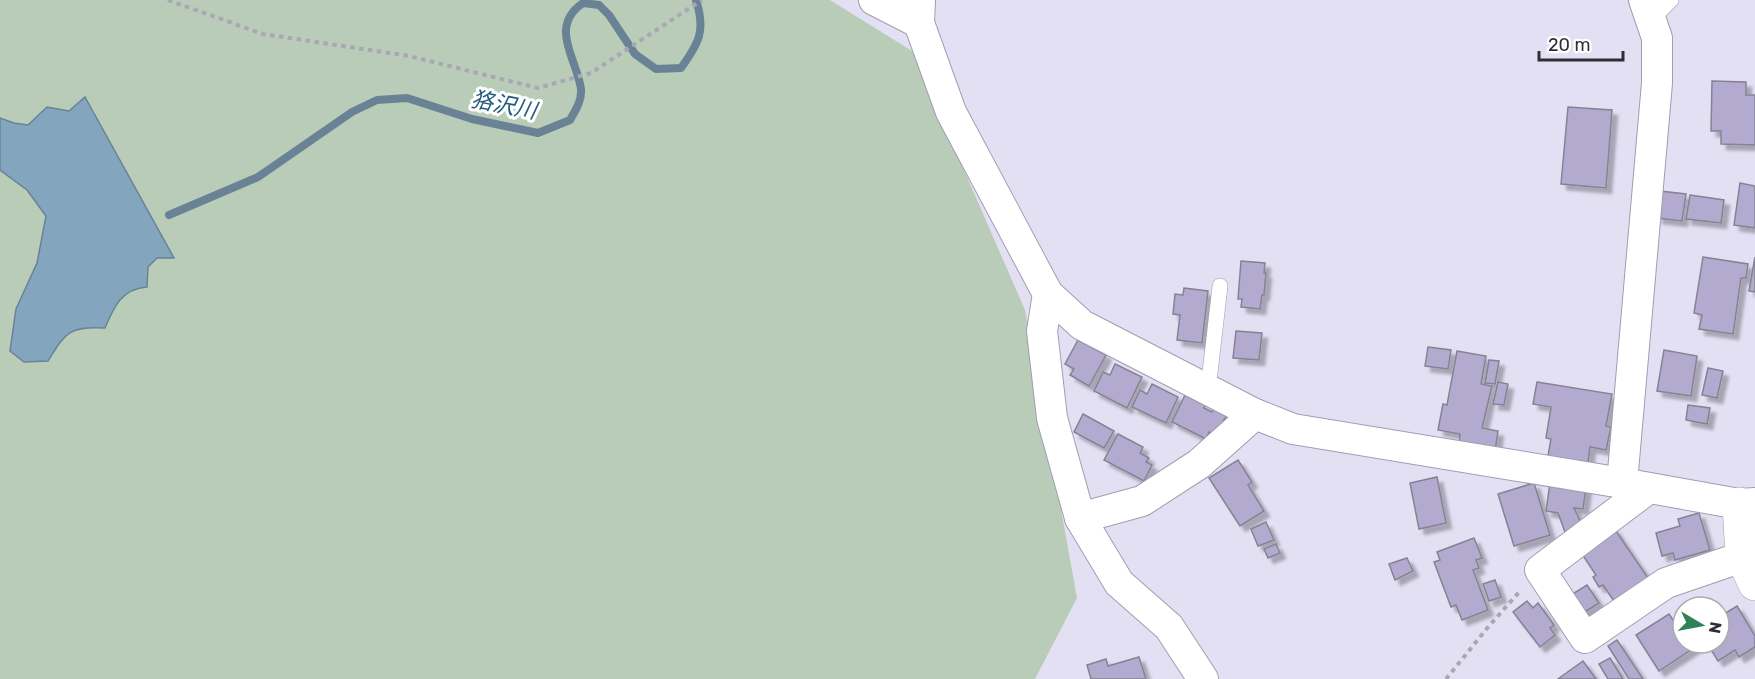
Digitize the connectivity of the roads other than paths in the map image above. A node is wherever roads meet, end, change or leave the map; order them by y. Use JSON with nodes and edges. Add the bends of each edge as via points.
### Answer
{"nodes":[{"id":1,"x":874,"y":0,"type":"edge"},
{"id":2,"x":1655,"y":7,"type":"edge"},
{"id":3,"x":919,"y":12,"type":"edge"},
{"id":4,"x":1220,"y":286,"type":"dead end"},
{"id":5,"x":1048,"y":294,"type":"junction"},
{"id":6,"x":1208,"y":390,"type":"junction"},
{"id":7,"x":1255,"y":414,"type":"junction"},
{"id":8,"x":1635,"y":486,"type":"junction"},
{"id":9,"x":1747,"y":504,"type":"edge"},
{"id":10,"x":1080,"y":518,"type":"junction"},
{"id":11,"x":1749,"y":571,"type":"edge"},
{"id":12,"x":1203,"y":679,"type":"edge"}],
"edges":[{"from":1,"to":3,"type":"street"},
{"from":2,"to":8,"type":"street","via":[[1657,83]]},
{"from":3,"to":5,"type":"street","via":[[951,112]]},
{"from":4,"to":6,"type":"lane"},
{"from":5,"to":6,"type":"street","via":[[1082,325]]},
{"from":5,"to":10,"type":"street","via":[[1042,331],[1052,418]]},
{"from":6,"to":7,"type":"street"},
{"from":7,"to":8,"type":"street","via":[[1293,429]]},
{"from":7,"to":10,"type":"street","via":[[1199,464],[1142,501]]},
{"from":8,"to":9,"type":"street"},
{"from":8,"to":11,"type":"street","via":[[1540,570],[1585,638],[1666,583]]},
{"from":9,"to":11,"type":"street"},
{"from":10,"to":12,"type":"street","via":[[1119,583],[1169,627]]}]}
